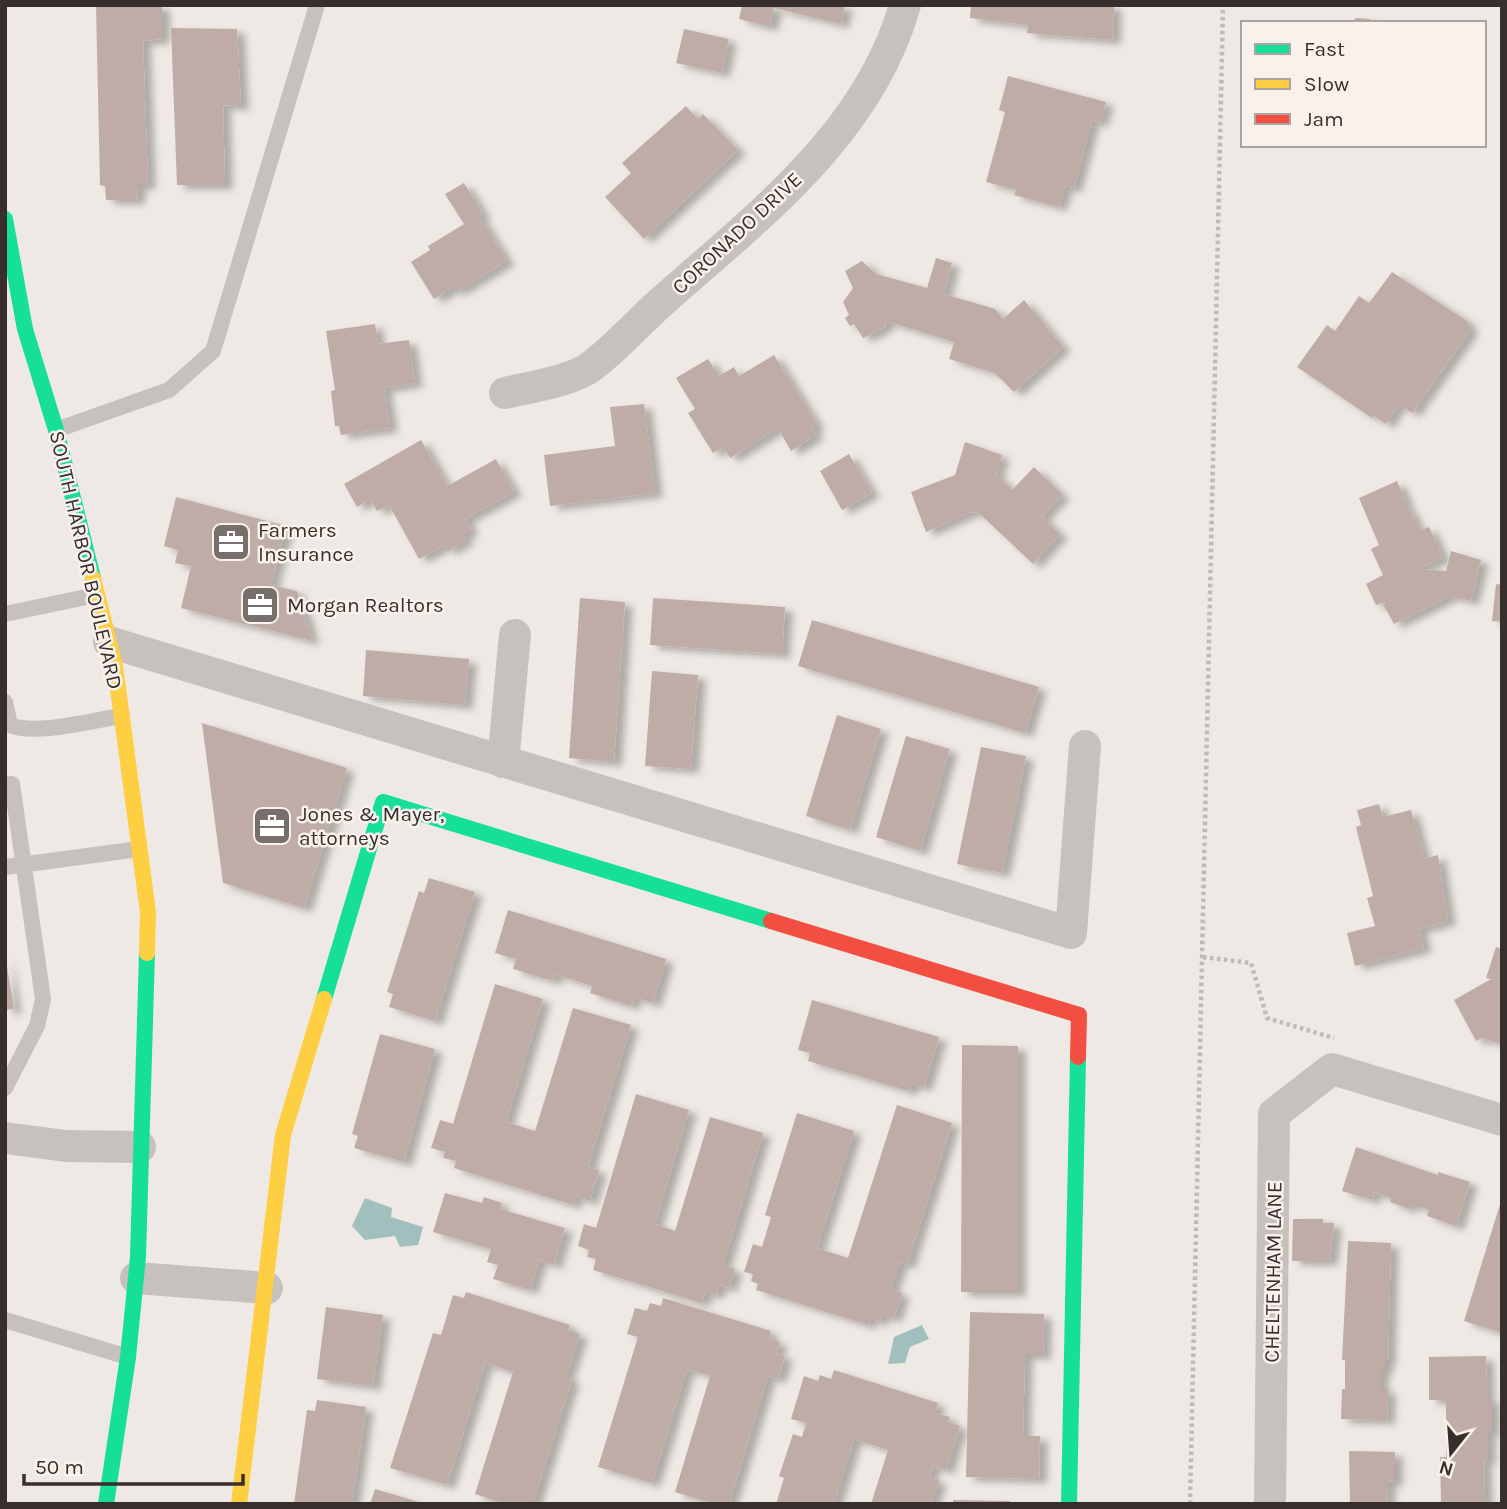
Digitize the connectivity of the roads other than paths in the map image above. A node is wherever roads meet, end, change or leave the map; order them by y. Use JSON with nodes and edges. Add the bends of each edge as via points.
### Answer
{"nodes":[{"id":1,"x":317,"y":5,"type":"edge"},
{"id":2,"x":905,"y":5,"type":"edge"},
{"id":3,"x":5,"y":219,"type":"edge"},
{"id":4,"x":22,"y":307,"type":"junction"},
{"id":5,"x":5,"y":312,"type":"edge"},
{"id":6,"x":505,"y":393,"type":"dead end"},
{"id":7,"x":56,"y":430,"type":"junction"},
{"id":8,"x":96,"y":595,"type":"junction"},
{"id":9,"x":5,"y":614,"type":"edge"},
{"id":10,"x":515,"y":635,"type":"dead end"},
{"id":11,"x":109,"y":642,"type":"junction"},
{"id":12,"x":5,"y":702,"type":"edge"},
{"id":13,"x":122,"y":716,"type":"junction"},
{"id":14,"x":1085,"y":746,"type":"dead end"},
{"id":15,"x":503,"y":762,"type":"junction"},
{"id":16,"x":5,"y":785,"type":"edge"},
{"id":17,"x":139,"y":849,"type":"junction"},
{"id":18,"x":25,"y":865,"type":"junction"},
{"id":19,"x":5,"y":867,"type":"edge"},
{"id":20,"x":5,"y":1087,"type":"edge"},
{"id":21,"x":1502,"y":1119,"type":"edge"},
{"id":22,"x":5,"y":1138,"type":"edge"},
{"id":23,"x":141,"y":1147,"type":"junction"},
{"id":24,"x":136,"y":1278,"type":"junction"},
{"id":25,"x":267,"y":1288,"type":"junction"},
{"id":26,"x":5,"y":1320,"type":"edge"},
{"id":27,"x":128,"y":1357,"type":"junction"},
{"id":28,"x":106,"y":1504,"type":"edge"},
{"id":29,"x":239,"y":1504,"type":"edge"},
{"id":30,"x":1069,"y":1504,"type":"edge"},
{"id":31,"x":1270,"y":1504,"type":"edge"}],
"edges":[{"from":1,"to":7,"type":"lane","via":[[213,351],[169,390]]},
{"from":2,"to":6,"type":"street","name":"CORONADO DRIVE","via":[[860,102],[788,190],[584,372]]},
{"from":3,"to":4,"type":"street","name":"SOUTH HARBOR BOULEVARD"},
{"from":4,"to":5,"type":"lane"},
{"from":4,"to":7,"type":"street","name":"SOUTH HARBOR BOULEVARD"},
{"from":7,"to":8,"type":"street","name":"SOUTH HARBOR BOULEVARD"},
{"from":8,"to":9,"type":"lane"},
{"from":8,"to":11,"type":"street","name":"SOUTH HARBOR BOULEVARD"},
{"from":10,"to":15,"type":"street"},
{"from":11,"to":13,"type":"street","name":"SOUTH HARBOR BOULEVARD"},
{"from":11,"to":15,"type":"street"},
{"from":12,"to":13,"type":"lane","via":[[10,725],[18,728]]},
{"from":13,"to":17,"type":"street","name":"SOUTH HARBOR BOULEVARD"},
{"from":14,"to":15,"type":"street","via":[[1071,933]]},
{"from":16,"to":18,"type":"lane","via":[[12,783]]},
{"from":17,"to":18,"type":"lane"},
{"from":17,"to":23,"type":"street","name":"SOUTH HARBOR BOULEVARD","via":[[148,912]]},
{"from":18,"to":19,"type":"lane"},
{"from":18,"to":20,"type":"lane","via":[[43,999],[37,1026]]},
{"from":21,"to":31,"type":"street","name":"CHELTENHAM LANE","via":[[1339,1055],[1275,1114]]},
{"from":22,"to":23,"type":"street","via":[[66,1146]]},
{"from":23,"to":24,"type":"street"},
{"from":24,"to":25,"type":"street"},
{"from":24,"to":27,"type":"street"},
{"from":25,"to":29,"type":"street"},
{"from":25,"to":30,"type":"street","via":[[283,1135],[383,802],[1079,1015]]},
{"from":26,"to":27,"type":"lane"},
{"from":27,"to":28,"type":"street"}]}
